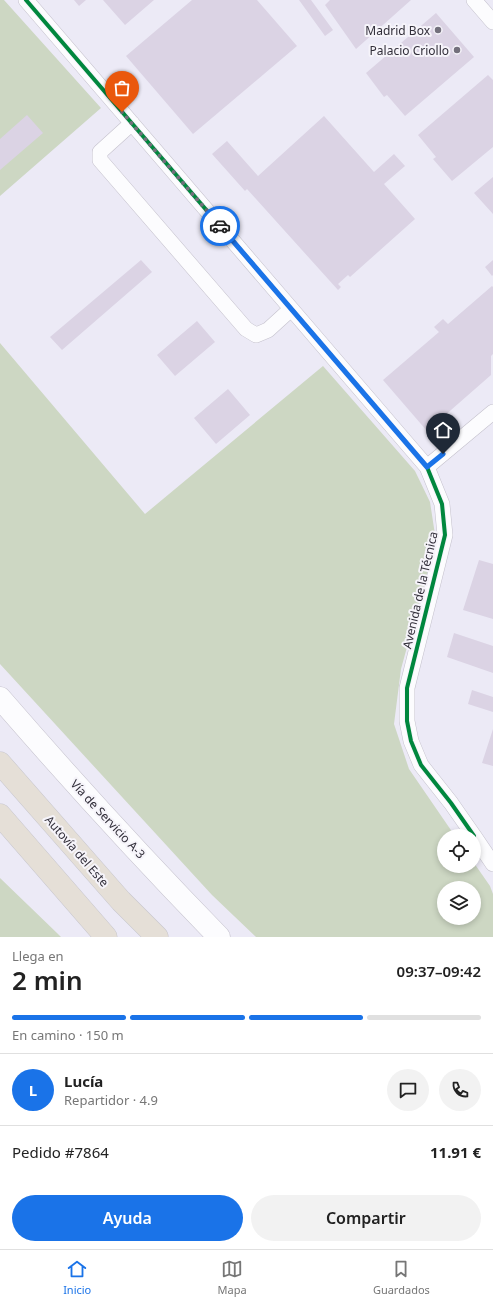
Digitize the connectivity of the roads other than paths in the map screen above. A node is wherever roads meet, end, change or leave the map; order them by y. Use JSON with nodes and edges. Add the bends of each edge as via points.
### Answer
{"nodes":[{"id":1,"x":26,"y":0,"type":"edge"},
{"id":2,"x":474,"y":0,"type":"edge"},
{"id":3,"x":493,"y":22,"type":"edge"},
{"id":4,"x":132,"y":123,"type":"junction"},
{"id":5,"x":291,"y":309,"type":"junction"},
{"id":6,"x":493,"y":412,"type":"edge"},
{"id":7,"x":427,"y":467,"type":"junction"},
{"id":8,"x":0,"y":698,"type":"edge"},
{"id":9,"x":0,"y":762,"type":"edge"},
{"id":10,"x":0,"y":815,"type":"edge"},
{"id":11,"x":469,"y":829,"type":"edge"},
{"id":12,"x":481,"y":846,"type":"edge"},
{"id":13,"x":493,"y":864,"type":"edge"},
{"id":14,"x":106,"y":937,"type":"edge"},
{"id":15,"x":157,"y":937,"type":"edge"},
{"id":16,"x":219,"y":937,"type":"edge"}],
"edges":[{"from":1,"to":4,"type":"street","name":"Avenida de la Técnica"},
{"from":2,"to":3,"type":"street"},
{"from":4,"to":5,"type":"street","name":"Avenida de la Técnica"},
{"from":4,"to":5,"type":"street","via":[[100,152],[100,160],[105,166],[246,329],[256,335],[268,330]]},
{"from":5,"to":7,"type":"street","name":"Avenida de la Técnica"},
{"from":6,"to":7,"type":"street"},
{"from":7,"to":11,"type":"street","name":"Avenida de la Técnica","via":[[442,504],[445,535],[407,688],[407,721],[411,741],[422,765]]},
{"from":8,"to":16,"type":"main road","name":"Vía de Servicio A-3","via":[[75,783]]},
{"from":9,"to":15,"type":"highway","name":"Autovía del Este","via":[[121,901]]},
{"from":10,"to":14,"type":"highway"},
{"from":12,"to":13,"type":"street","name":"Avenida de la Técnica"}]}
